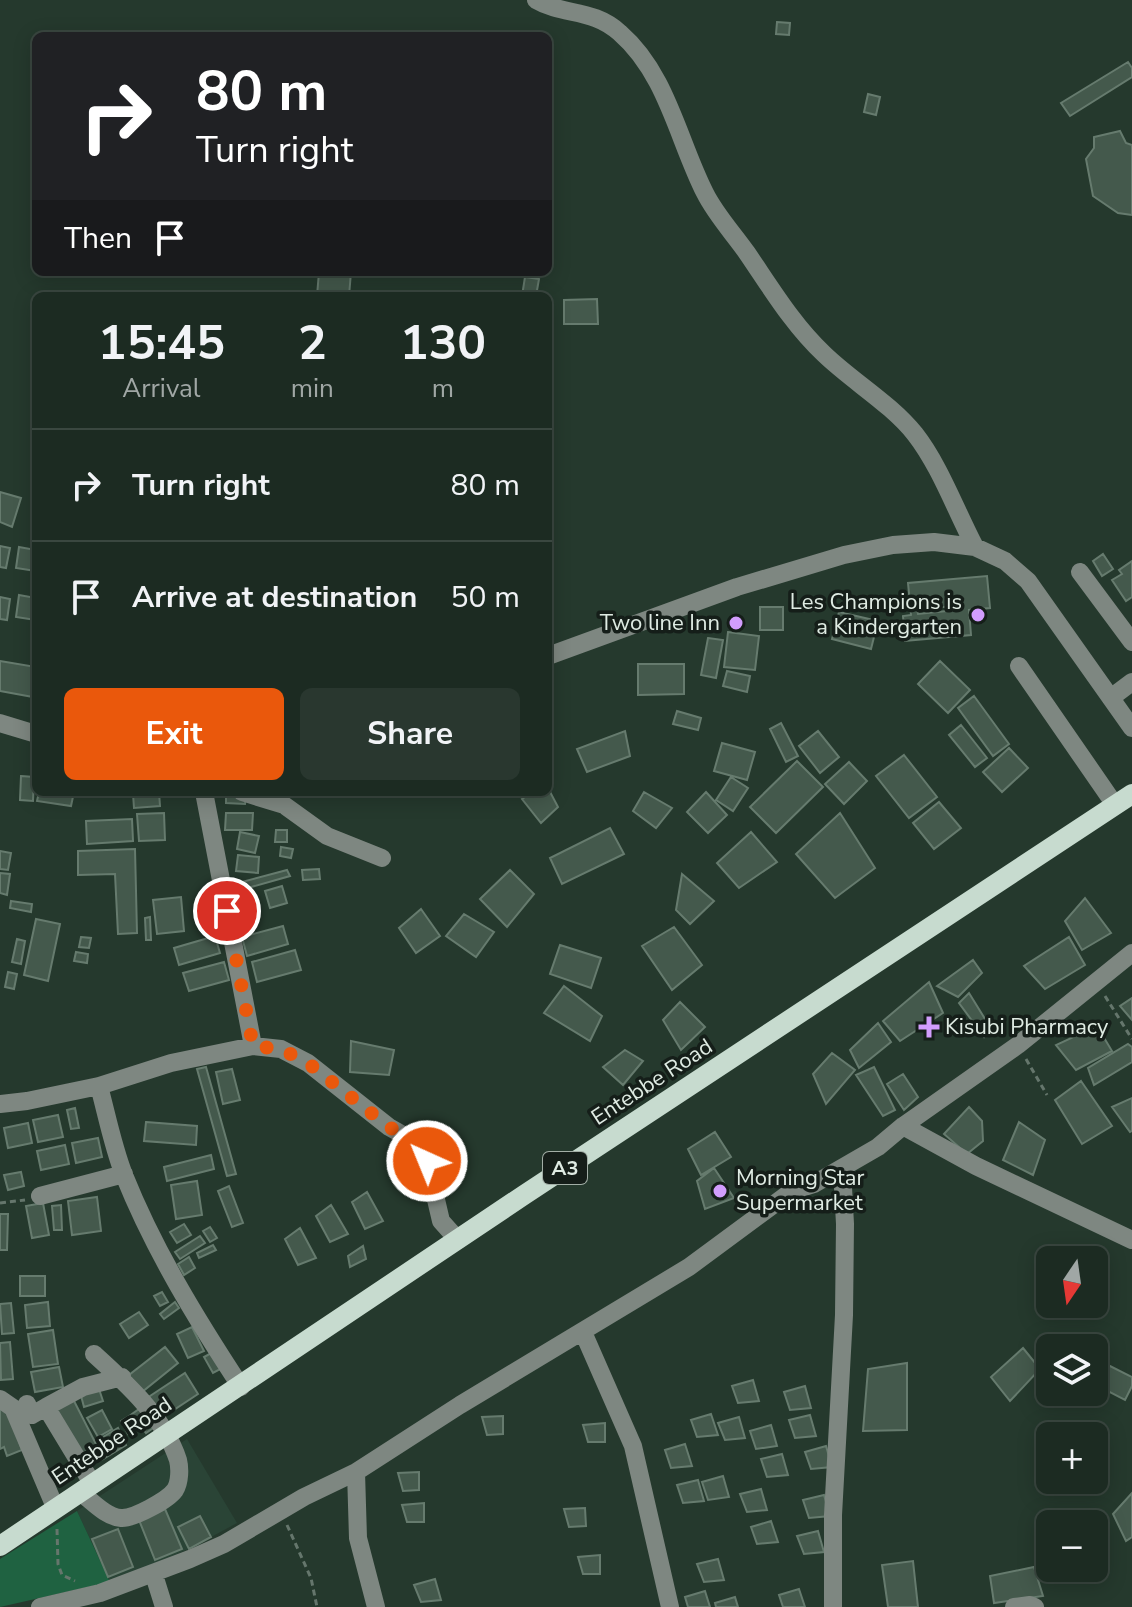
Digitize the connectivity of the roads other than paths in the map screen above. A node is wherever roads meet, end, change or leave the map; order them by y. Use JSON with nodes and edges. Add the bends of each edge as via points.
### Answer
{"nodes":[{"id":1,"x":536,"y":0,"type":"edge"},
{"id":2,"x":975,"y":547,"type":"junction"},
{"id":3,"x":1080,"y":572,"type":"dead end"},
{"id":4,"x":1132,"y":642,"type":"edge"},
{"id":5,"x":552,"y":655,"type":"edge"},
{"id":6,"x":1019,"y":666,"type":"dead end"},
{"id":7,"x":1132,"y":682,"type":"edge"},
{"id":8,"x":1112,"y":697,"type":"junction"},
{"id":9,"x":0,"y":723,"type":"edge"},
{"id":10,"x":1132,"y":728,"type":"edge"},
{"id":11,"x":32,"y":733,"type":"edge"},
{"id":12,"x":205,"y":796,"type":"edge"},
{"id":13,"x":255,"y":796,"type":"edge"},
{"id":14,"x":1123,"y":799,"type":"edge"},
{"id":15,"x":382,"y":858,"type":"dead end"},
{"id":16,"x":1132,"y":953,"type":"edge"},
{"id":17,"x":253,"y":1046,"type":"junction"},
{"id":18,"x":99,"y":1086,"type":"junction"},
{"id":19,"x":0,"y":1104,"type":"edge"},
{"id":20,"x":903,"y":1126,"type":"junction"},
{"id":21,"x":842,"y":1169,"type":"junction"},
{"id":22,"x":124,"y":1174,"type":"junction"},
{"id":23,"x":40,"y":1196,"type":"road end"},
{"id":24,"x":458,"y":1240,"type":"junction"},
{"id":25,"x":1132,"y":1240,"type":"edge"},
{"id":26,"x":583,"y":1332,"type":"junction"},
{"id":27,"x":94,"y":1354,"type":"dead end"},
{"id":28,"x":122,"y":1377,"type":"junction"},
{"id":29,"x":241,"y":1387,"type":"junction"},
{"id":30,"x":0,"y":1399,"type":"edge"},
{"id":31,"x":166,"y":1433,"type":"junction"},
{"id":32,"x":356,"y":1472,"type":"junction"},
{"id":33,"x":86,"y":1487,"type":"junction"},
{"id":34,"x":57,"y":1506,"type":"junction"},
{"id":35,"x":0,"y":1546,"type":"edge"},
{"id":36,"x":154,"y":1575,"type":"junction"},
{"id":37,"x":40,"y":1607,"type":"edge"},
{"id":38,"x":164,"y":1607,"type":"edge"},
{"id":39,"x":376,"y":1607,"type":"edge"},
{"id":40,"x":670,"y":1607,"type":"edge"},
{"id":41,"x":833,"y":1607,"type":"edge"},
{"id":42,"x":1014,"y":1607,"type":"edge"},
{"id":43,"x":1035,"y":1607,"type":"edge"}],
"edges":[{"from":1,"to":2,"type":"street","via":[[596,16],[644,59],[718,215],[803,334],[914,432],[933,459]]},
{"from":2,"to":5,"type":"street","via":[[934,542],[844,555],[737,587]]},
{"from":2,"to":8,"type":"street","via":[[1005,561],[1028,581]]},
{"from":3,"to":4,"type":"street"},
{"from":6,"to":14,"type":"street"},
{"from":7,"to":8,"type":"street"},
{"from":8,"to":10,"type":"street"},
{"from":9,"to":11,"type":"street"},
{"from":12,"to":17,"type":"street"},
{"from":13,"to":15,"type":"street","via":[[284,805],[327,836]]},
{"from":14,"to":24,"type":"main road","name":"Entebbe Road","number":"A3"},
{"from":16,"to":20,"type":"street","via":[[1018,1045]]},
{"from":17,"to":18,"type":"street","via":[[171,1063]]},
{"from":17,"to":24,"type":"street","via":[[296,1056],[419,1144],[441,1221]]},
{"from":18,"to":19,"type":"street"},
{"from":18,"to":22,"type":"street"},
{"from":20,"to":21,"type":"street"},
{"from":20,"to":25,"type":"street"},
{"from":21,"to":26,"type":"street","via":[[792,1191],[689,1267]]},
{"from":21,"to":41,"type":"street","via":[[844,1315]]},
{"from":22,"to":23,"type":"street"},
{"from":22,"to":29,"type":"street","via":[[163,1257]]},
{"from":24,"to":29,"type":"main road","name":"Entebbe Road","number":"A3"},
{"from":26,"to":32,"type":"street"},
{"from":26,"to":40,"type":"street","via":[[633,1446]]},
{"from":27,"to":28,"type":"street"},
{"from":28,"to":31,"type":"street"},
{"from":28,"to":33,"type":"street","via":[[36,1406]]},
{"from":29,"to":31,"type":"main road","name":"Entebbe Road","number":"A3"},
{"from":30,"to":34,"type":"street","via":[[13,1408]]},
{"from":31,"to":33,"type":"main road","name":"Entebbe Road","number":"A3"},
{"from":31,"to":33,"type":"street","via":[[179,1462],[179,1476],[175,1490],[154,1505],[120,1519]]},
{"from":32,"to":36,"type":"street","via":[[224,1544]]},
{"from":32,"to":39,"type":"street","via":[[358,1538]]},
{"from":33,"to":34,"type":"main road","name":"Entebbe Road","number":"A3"},
{"from":34,"to":35,"type":"main road","name":"Entebbe Road","number":"A3"},
{"from":36,"to":37,"type":"street"},
{"from":36,"to":38,"type":"street"},
{"from":42,"to":43,"type":"street"}]}
